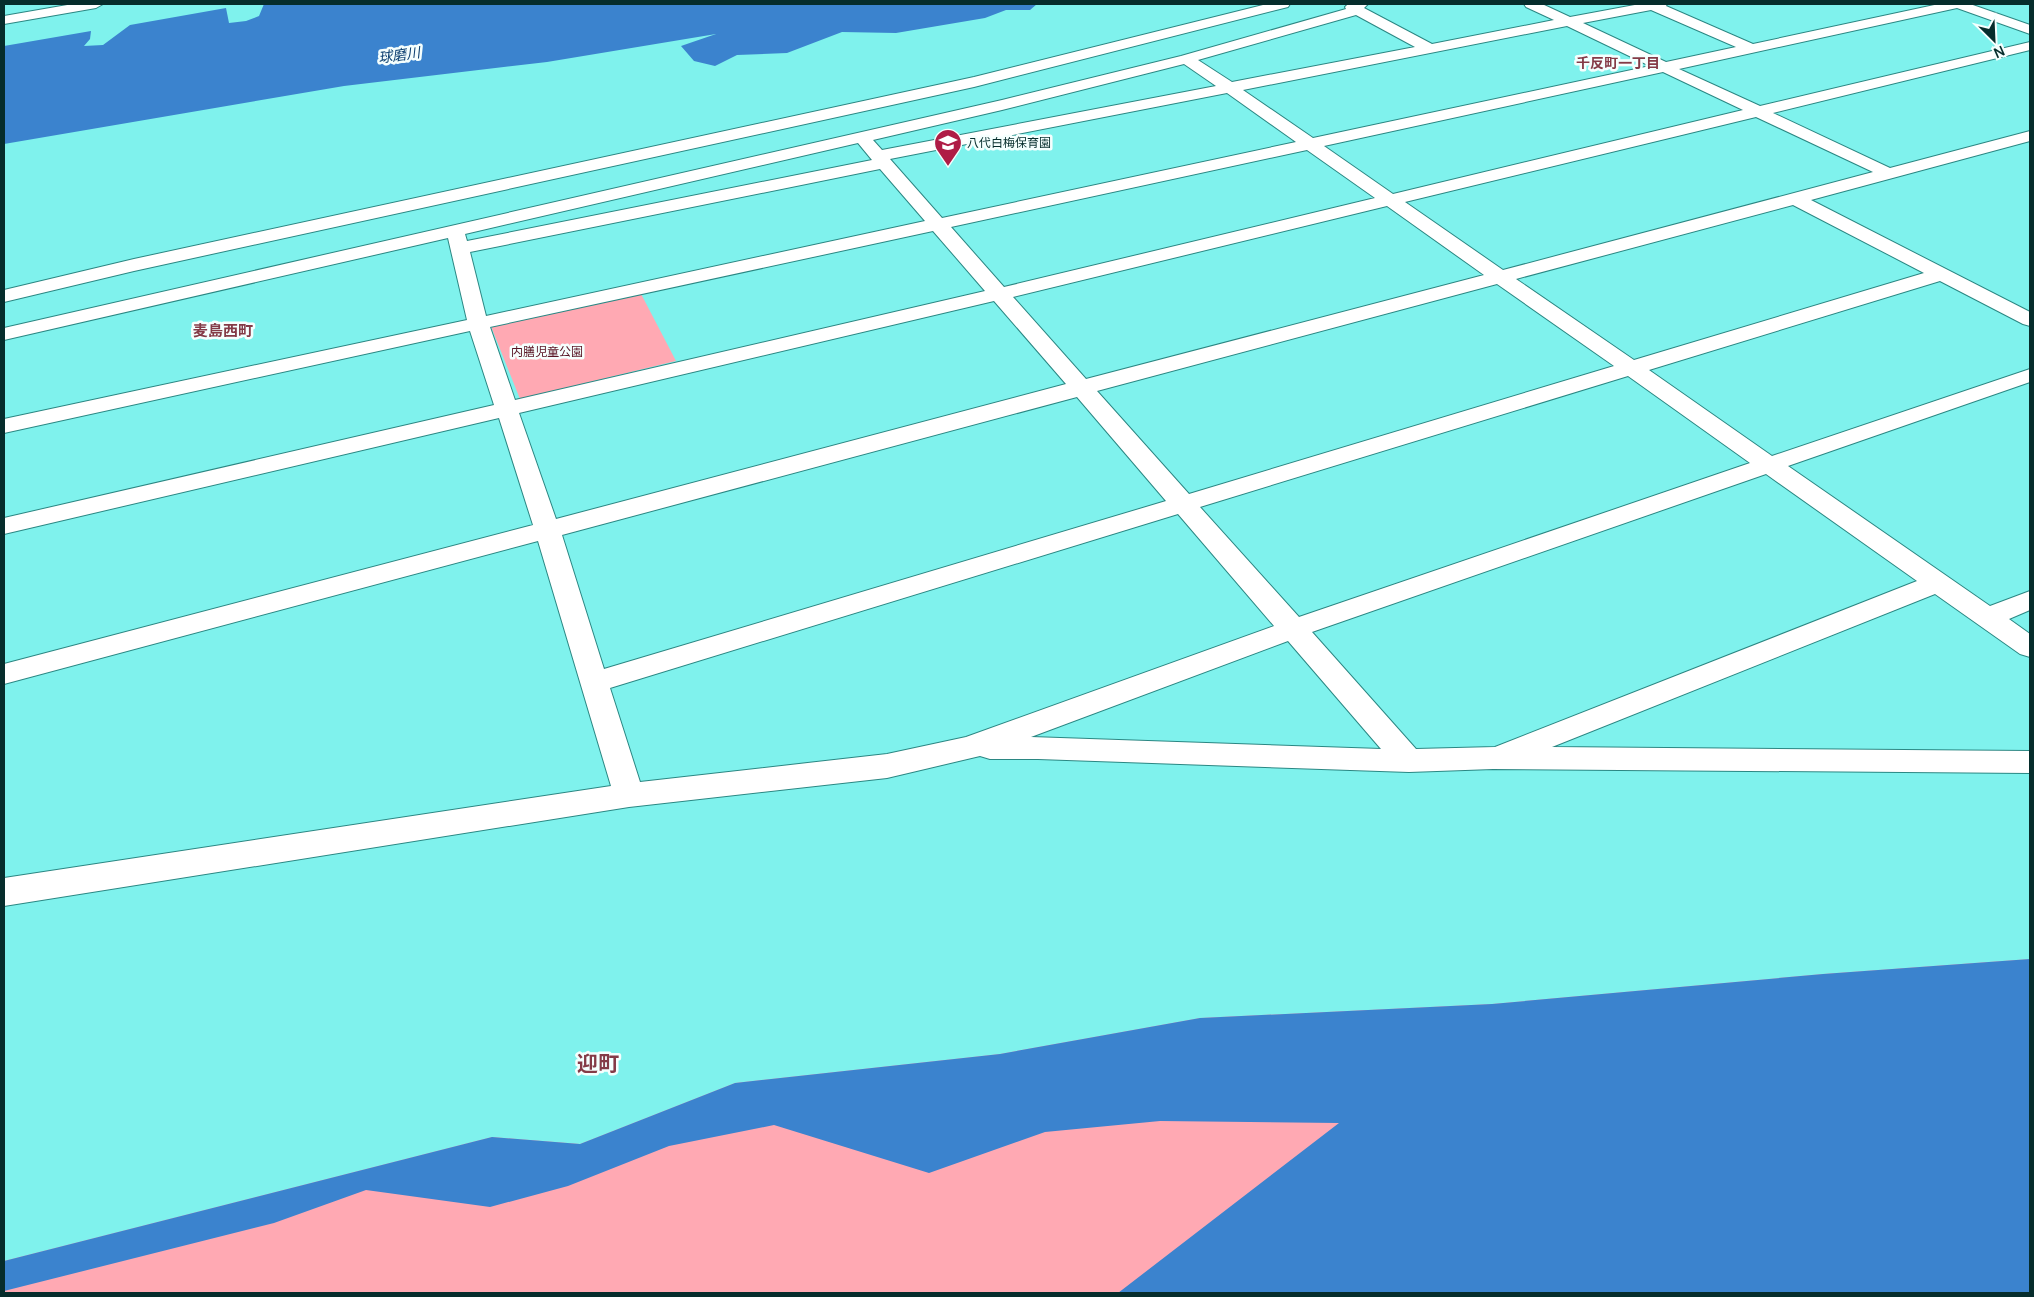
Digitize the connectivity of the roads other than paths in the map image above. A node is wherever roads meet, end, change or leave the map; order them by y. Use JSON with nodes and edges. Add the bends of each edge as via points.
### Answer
{"nodes":[{"id":1,"x":54,"y":4,"type":"edge"},
{"id":2,"x":96,"y":4,"type":"edge"},
{"id":3,"x":1283,"y":4,"type":"edge"},
{"id":4,"x":1531,"y":4,"type":"edge"},
{"id":5,"x":1656,"y":4,"type":"edge"},
{"id":6,"x":1958,"y":4,"type":"edge"},
{"id":7,"x":1360,"y":7,"type":"edge"},
{"id":8,"x":4,"y":12,"type":"edge"},
{"id":9,"x":2030,"y":15,"type":"edge"},
{"id":10,"x":4,"y":20,"type":"edge"},
{"id":11,"x":2004,"y":20,"type":"junction"},
{"id":12,"x":1569,"y":22,"type":"junction"},
{"id":13,"x":2030,"y":30,"type":"edge"},
{"id":14,"x":2030,"y":46,"type":"edge"},
{"id":15,"x":1430,"y":48,"type":"junction"},
{"id":16,"x":1750,"y":48,"type":"junction"},
{"id":17,"x":1186,"y":59,"type":"junction"},
{"id":18,"x":1664,"y":67,"type":"junction"},
{"id":19,"x":1230,"y":88,"type":"junction"},
{"id":20,"x":1758,"y":112,"type":"junction"},
{"id":21,"x":2030,"y":136,"type":"edge"},
{"id":22,"x":863,"y":139,"type":"junction"},
{"id":23,"x":1310,"y":144,"type":"junction"},
{"id":24,"x":882,"y":160,"type":"junction"},
{"id":25,"x":1890,"y":174,"type":"junction"},
{"id":26,"x":1794,"y":198,"type":"junction"},
{"id":27,"x":1389,"y":200,"type":"junction"},
{"id":28,"x":938,"y":224,"type":"junction"},
{"id":29,"x":457,"y":239,"type":"junction"},
{"id":30,"x":1942,"y":274,"type":"junction"},
{"id":31,"x":1499,"y":277,"type":"junction"},
{"id":32,"x":999,"y":294,"type":"junction"},
{"id":33,"x":4,"y":296,"type":"edge"},
{"id":34,"x":2030,"y":320,"type":"edge"},
{"id":35,"x":478,"y":323,"type":"junction"},
{"id":36,"x":4,"y":334,"type":"edge"},
{"id":37,"x":1633,"y":368,"type":"junction"},
{"id":38,"x":2030,"y":375,"type":"edge"},
{"id":39,"x":1080,"y":387,"type":"junction"},
{"id":40,"x":506,"y":410,"type":"junction"},
{"id":41,"x":4,"y":426,"type":"edge"},
{"id":42,"x":1770,"y":464,"type":"junction"},
{"id":43,"x":1184,"y":505,"type":"junction"},
{"id":44,"x":4,"y":526,"type":"edge"},
{"id":45,"x":548,"y":531,"type":"junction"},
{"id":46,"x":1937,"y":583,"type":"junction"},
{"id":47,"x":2030,"y":600,"type":"edge"},
{"id":48,"x":1987,"y":618,"type":"junction"},
{"id":49,"x":1293,"y":629,"type":"junction"},
{"id":50,"x":2030,"y":647,"type":"edge"},
{"id":51,"x":4,"y":674,"type":"edge"},
{"id":52,"x":596,"y":682,"type":"junction"},
{"id":53,"x":969,"y":748,"type":"junction"},
{"id":54,"x":1493,"y":758,"type":"junction"},
{"id":55,"x":1409,"y":761,"type":"junction"},
{"id":56,"x":2030,"y":762,"type":"edge"},
{"id":57,"x":628,"y":795,"type":"junction"},
{"id":58,"x":4,"y":892,"type":"edge"}],
"edges":[{"from":1,"to":8,"type":"street"},
{"from":2,"to":10,"type":"street"},
{"from":3,"to":33,"type":"street","via":[[974,82]]},
{"from":4,"to":12,"type":"street"},
{"from":5,"to":12,"type":"street"},
{"from":5,"to":16,"type":"street"},
{"from":6,"to":11,"type":"street"},
{"from":6,"to":16,"type":"street"},
{"from":7,"to":15,"type":"street"},
{"from":7,"to":17,"type":"street"},
{"from":9,"to":11,"type":"street"},
{"from":11,"to":13,"type":"street"},
{"from":12,"to":15,"type":"street"},
{"from":12,"to":18,"type":"street"},
{"from":14,"to":20,"type":"street"},
{"from":15,"to":19,"type":"street"},
{"from":16,"to":18,"type":"street"},
{"from":17,"to":19,"type":"street"},
{"from":17,"to":22,"type":"street"},
{"from":18,"to":20,"type":"street"},
{"from":18,"to":23,"type":"street"},
{"from":19,"to":23,"type":"street"},
{"from":19,"to":24,"type":"street"},
{"from":20,"to":25,"type":"street"},
{"from":20,"to":27,"type":"street"},
{"from":21,"to":25,"type":"street"},
{"from":22,"to":24,"type":"street"},
{"from":22,"to":29,"type":"street"},
{"from":23,"to":27,"type":"street"},
{"from":23,"to":28,"type":"street"},
{"from":24,"to":28,"type":"street"},
{"from":24,"to":29,"type":"street"},
{"from":25,"to":26,"type":"street"},
{"from":26,"to":30,"type":"street"},
{"from":26,"to":31,"type":"street"},
{"from":27,"to":31,"type":"street"},
{"from":27,"to":32,"type":"street"},
{"from":28,"to":32,"type":"street"},
{"from":28,"to":35,"type":"street"},
{"from":29,"to":35,"type":"street"},
{"from":29,"to":36,"type":"street"},
{"from":30,"to":34,"type":"street"},
{"from":30,"to":37,"type":"street"},
{"from":31,"to":37,"type":"street"},
{"from":31,"to":39,"type":"street"},
{"from":32,"to":39,"type":"street"},
{"from":32,"to":40,"type":"street"},
{"from":35,"to":40,"type":"street"},
{"from":35,"to":41,"type":"street"},
{"from":37,"to":42,"type":"street"},
{"from":37,"to":43,"type":"street"},
{"from":38,"to":42,"type":"street"},
{"from":39,"to":43,"type":"street"},
{"from":39,"to":45,"type":"street"},
{"from":40,"to":44,"type":"street"},
{"from":40,"to":45,"type":"street"},
{"from":42,"to":46,"type":"street"},
{"from":42,"to":49,"type":"street"},
{"from":43,"to":49,"type":"street"},
{"from":43,"to":52,"type":"street"},
{"from":45,"to":51,"type":"street"},
{"from":45,"to":52,"type":"street"},
{"from":46,"to":48,"type":"street"},
{"from":46,"to":54,"type":"street"},
{"from":47,"to":48,"type":"street"},
{"from":48,"to":50,"type":"street"},
{"from":49,"to":53,"type":"street"},
{"from":49,"to":55,"type":"street"},
{"from":52,"to":57,"type":"street"},
{"from":53,"to":55,"type":"street"},
{"from":53,"to":57,"type":"street","via":[[887,766]]},
{"from":54,"to":55,"type":"street"},
{"from":54,"to":56,"type":"street"},
{"from":57,"to":58,"type":"street"}]}
